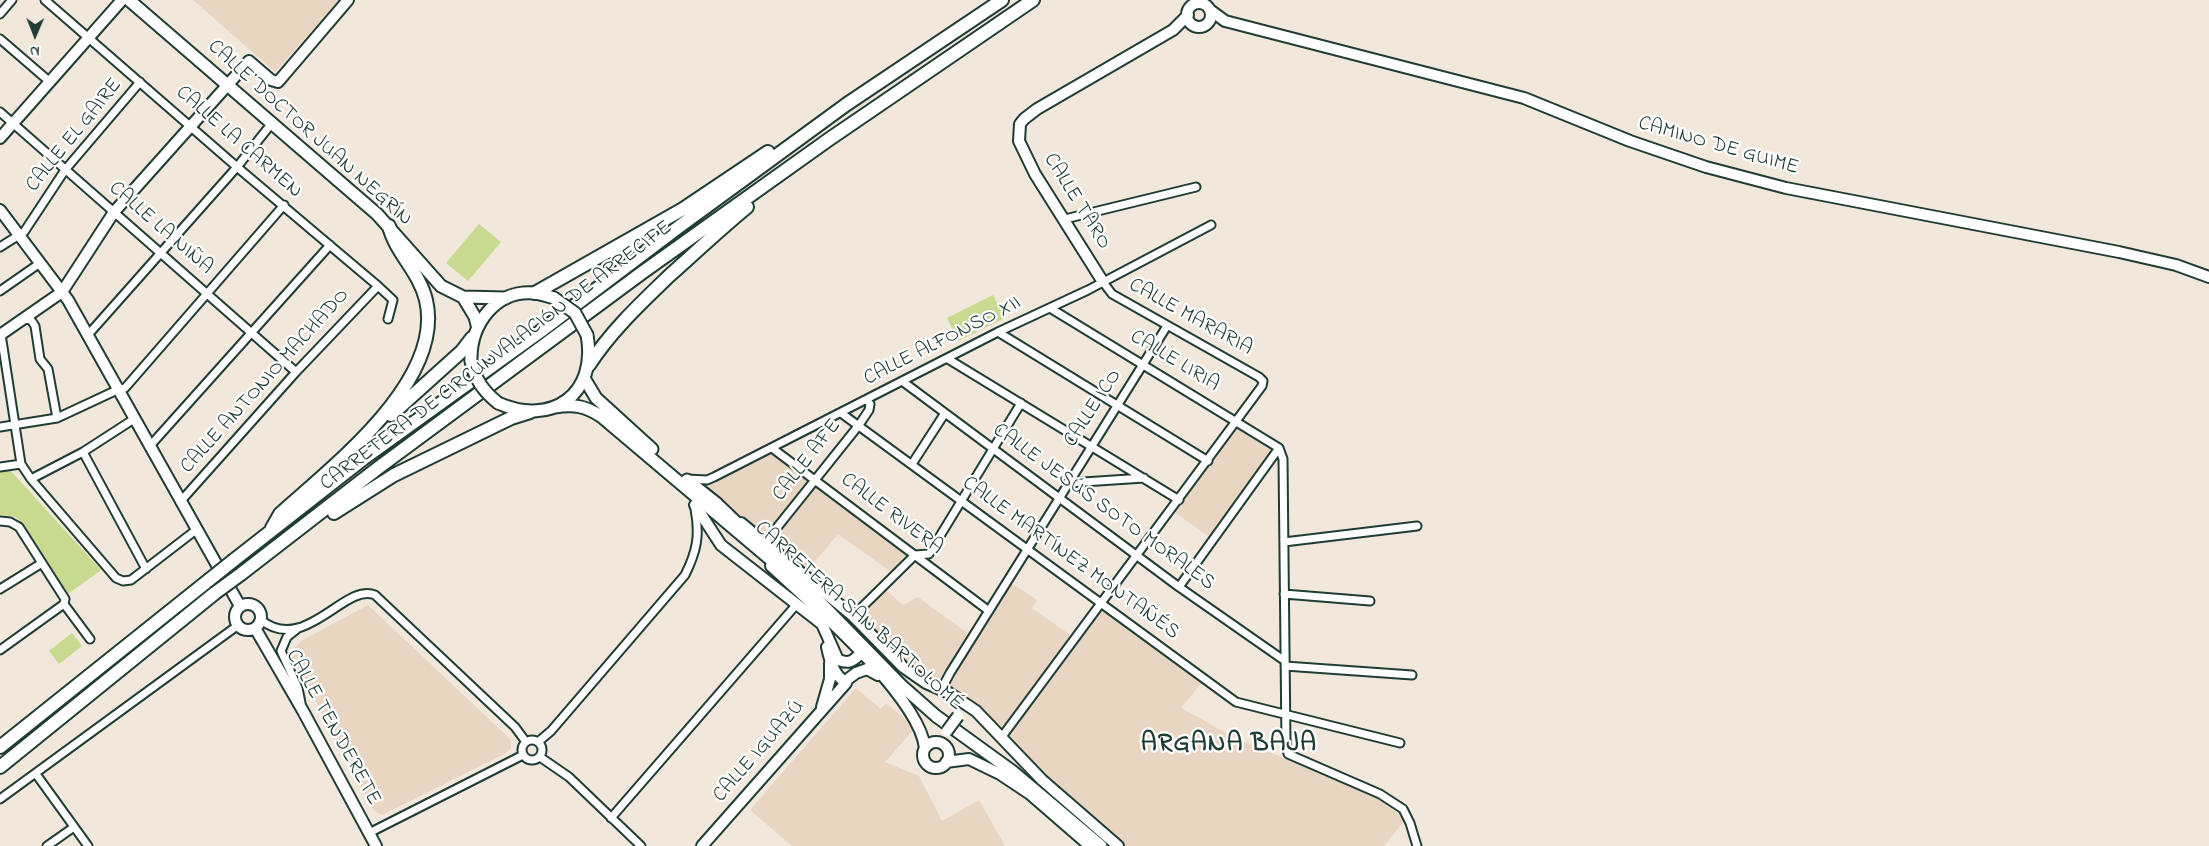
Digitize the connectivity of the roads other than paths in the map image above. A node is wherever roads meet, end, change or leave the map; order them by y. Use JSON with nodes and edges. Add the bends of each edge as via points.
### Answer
{"nodes":[{"id":1,"x":12,"y":0,"type":"edge"},
{"id":2,"x":45,"y":0,"type":"edge"},
{"id":3,"x":122,"y":0,"type":"edge"},
{"id":4,"x":348,"y":0,"type":"edge"},
{"id":5,"x":1002,"y":0,"type":"edge"},
{"id":6,"x":1033,"y":0,"type":"edge"},
{"id":7,"x":1182,"y":0,"type":"edge"},
{"id":8,"x":136,"y":2,"type":"edge"},
{"id":9,"x":1194,"y":2,"type":"edge"},
{"id":10,"x":1210,"y":10,"type":"junction"},
{"id":11,"x":0,"y":14,"type":"edge"},
{"id":12,"x":1188,"y":14,"type":"junction"},
{"id":13,"x":1225,"y":21,"type":"junction"},
{"id":14,"x":1202,"y":26,"type":"junction"},
{"id":15,"x":1173,"y":30,"type":"junction"},
{"id":16,"x":89,"y":38,"type":"junction"},
{"id":17,"x":0,"y":39,"type":"edge"},
{"id":18,"x":50,"y":82,"type":"junction"},
{"id":19,"x":140,"y":82,"type":"junction"},
{"id":20,"x":226,"y":85,"type":"junction"},
{"id":21,"x":847,"y":104,"type":"junction"},
{"id":22,"x":0,"y":112,"type":"edge"},
{"id":23,"x":13,"y":124,"type":"junction"},
{"id":24,"x":272,"y":124,"type":"junction"},
{"id":25,"x":190,"y":125,"type":"junction"},
{"id":26,"x":0,"y":138,"type":"edge"},
{"id":27,"x":828,"y":140,"type":"junction"},
{"id":28,"x":236,"y":167,"type":"junction"},
{"id":29,"x":65,"y":170,"type":"junction"},
{"id":30,"x":1196,"y":187,"type":"dead end"},
{"id":31,"x":284,"y":206,"type":"junction"},
{"id":32,"x":0,"y":210,"type":"edge"},
{"id":33,"x":114,"y":212,"type":"junction"},
{"id":34,"x":1064,"y":218,"type":"junction"},
{"id":35,"x":1211,"y":225,"type":"dead end"},
{"id":36,"x":389,"y":226,"type":"junction"},
{"id":37,"x":18,"y":234,"type":"junction"},
{"id":38,"x":330,"y":245,"type":"junction"},
{"id":39,"x":0,"y":246,"type":"edge"},
{"id":40,"x":161,"y":253,"type":"junction"},
{"id":41,"x":40,"y":263,"type":"junction"},
{"id":42,"x":2209,"y":277,"type":"edge"},
{"id":43,"x":1103,"y":282,"type":"junction"},
{"id":44,"x":378,"y":286,"type":"junction"},
{"id":45,"x":0,"y":291,"type":"edge"},
{"id":46,"x":62,"y":292,"type":"junction"},
{"id":47,"x":206,"y":293,"type":"junction"},
{"id":48,"x":535,"y":293,"type":"junction"},
{"id":49,"x":463,"y":297,"type":"junction"},
{"id":50,"x":506,"y":298,"type":"junction"},
{"id":51,"x":1050,"y":308,"type":"junction"},
{"id":52,"x":23,"y":319,"type":"junction"},
{"id":53,"x":388,"y":319,"type":"dead end"},
{"id":54,"x":1167,"y":326,"type":"junction"},
{"id":55,"x":475,"y":331,"type":"junction"},
{"id":56,"x":998,"y":332,"type":"junction"},
{"id":57,"x":252,"y":334,"type":"junction"},
{"id":58,"x":1,"y":335,"type":"edge"},
{"id":59,"x":87,"y":336,"type":"junction"},
{"id":60,"x":948,"y":359,"type":"junction"},
{"id":61,"x":589,"y":364,"type":"junction"},
{"id":62,"x":1144,"y":365,"type":"junction"},
{"id":63,"x":296,"y":372,"type":"junction"},
{"id":64,"x":584,"y":378,"type":"junction"},
{"id":65,"x":902,"y":381,"type":"junction"},
{"id":66,"x":117,"y":390,"type":"junction"},
{"id":67,"x":867,"y":400,"type":"junction"},
{"id":68,"x":1021,"y":404,"type":"junction"},
{"id":69,"x":1118,"y":405,"type":"junction"},
{"id":70,"x":555,"y":407,"type":"junction"},
{"id":71,"x":530,"y":412,"type":"junction"},
{"id":72,"x":945,"y":412,"type":"junction"},
{"id":73,"x":842,"y":413,"type":"junction"},
{"id":74,"x":57,"y":418,"type":"junction"},
{"id":75,"x":134,"y":419,"type":"junction"},
{"id":76,"x":1236,"y":420,"type":"junction"},
{"id":77,"x":15,"y":425,"type":"junction"},
{"id":78,"x":858,"y":425,"type":"junction"},
{"id":79,"x":0,"y":427,"type":"edge"},
{"id":80,"x":362,"y":438,"type":"junction"},
{"id":81,"x":1092,"y":445,"type":"junction"},
{"id":82,"x":149,"y":447,"type":"junction"},
{"id":83,"x":772,"y":448,"type":"junction"},
{"id":84,"x":993,"y":448,"type":"junction"},
{"id":85,"x":1279,"y":448,"type":"junction"},
{"id":86,"x":82,"y":452,"type":"junction"},
{"id":87,"x":1208,"y":461,"type":"junction"},
{"id":88,"x":21,"y":464,"type":"junction"},
{"id":89,"x":912,"y":464,"type":"junction"},
{"id":90,"x":0,"y":467,"type":"edge"},
{"id":91,"x":1144,"y":478,"type":"junction"},
{"id":92,"x":30,"y":479,"type":"junction"},
{"id":93,"x":684,"y":480,"type":"junction"},
{"id":94,"x":815,"y":481,"type":"junction"},
{"id":95,"x":1068,"y":483,"type":"junction"},
{"id":96,"x":1059,"y":498,"type":"junction"},
{"id":97,"x":1179,"y":500,"type":"junction"},
{"id":98,"x":960,"y":501,"type":"junction"},
{"id":99,"x":180,"y":502,"type":"junction"},
{"id":100,"x":716,"y":504,"type":"junction"},
{"id":101,"x":695,"y":505,"type":"junction"},
{"id":102,"x":0,"y":521,"type":"edge"},
{"id":103,"x":1417,"y":526,"type":"dead end"},
{"id":104,"x":731,"y":528,"type":"junction"},
{"id":105,"x":196,"y":530,"type":"junction"},
{"id":106,"x":270,"y":533,"type":"junction"},
{"id":107,"x":764,"y":541,"type":"junction"},
{"id":108,"x":1284,"y":542,"type":"junction"},
{"id":109,"x":1028,"y":550,"type":"junction"},
{"id":110,"x":915,"y":555,"type":"junction"},
{"id":111,"x":1137,"y":556,"type":"junction"},
{"id":112,"x":258,"y":562,"type":"junction"},
{"id":113,"x":42,"y":563,"type":"junction"},
{"id":114,"x":146,"y":569,"type":"junction"},
{"id":115,"x":1179,"y":587,"type":"junction"},
{"id":116,"x":0,"y":589,"type":"edge"},
{"id":117,"x":1284,"y":594,"type":"junction"},
{"id":118,"x":1370,"y":601,"type":"dead end"},
{"id":119,"x":1101,"y":603,"type":"junction"},
{"id":120,"x":64,"y":604,"type":"junction"},
{"id":121,"x":240,"y":606,"type":"junction"},
{"id":122,"x":799,"y":607,"type":"junction"},
{"id":123,"x":989,"y":611,"type":"junction"},
{"id":124,"x":853,"y":616,"type":"junction"},
{"id":125,"x":258,"y":624,"type":"junction"},
{"id":126,"x":237,"y":626,"type":"junction"},
{"id":127,"x":298,"y":628,"type":"junction"},
{"id":128,"x":90,"y":639,"type":"dead end"},
{"id":129,"x":0,"y":650,"type":"edge"},
{"id":130,"x":857,"y":652,"type":"junction"},
{"id":131,"x":834,"y":661,"type":"junction"},
{"id":132,"x":1285,"y":663,"type":"junction"},
{"id":133,"x":1412,"y":675,"type":"dead end"},
{"id":134,"x":882,"y":676,"type":"junction"},
{"id":135,"x":847,"y":681,"type":"junction"},
{"id":136,"x":942,"y":690,"type":"junction"},
{"id":137,"x":965,"y":704,"type":"junction"},
{"id":138,"x":821,"y":710,"type":"junction"},
{"id":139,"x":303,"y":711,"type":"junction"},
{"id":140,"x":1287,"y":714,"type":"junction"},
{"id":141,"x":1001,"y":738,"type":"junction"},
{"id":142,"x":526,"y":742,"type":"junction"},
{"id":143,"x":538,"y":742,"type":"junction"},
{"id":144,"x":940,"y":743,"type":"junction"},
{"id":145,"x":1400,"y":743,"type":"dead end"},
{"id":146,"x":0,"y":747,"type":"edge"},
{"id":147,"x":925,"y":748,"type":"junction"},
{"id":148,"x":523,"y":756,"type":"junction"},
{"id":149,"x":540,"y":757,"type":"junction"},
{"id":150,"x":946,"y":762,"type":"junction"},
{"id":151,"x":0,"y":767,"type":"edge"},
{"id":152,"x":36,"y":774,"type":"junction"},
{"id":153,"x":0,"y":799,"type":"edge"},
{"id":154,"x":611,"y":818,"type":"junction"},
{"id":155,"x":74,"y":828,"type":"junction"},
{"id":156,"x":369,"y":833,"type":"junction"},
{"id":157,"x":47,"y":846,"type":"edge"},
{"id":158,"x":88,"y":846,"type":"edge"},
{"id":159,"x":376,"y":846,"type":"edge"},
{"id":160,"x":641,"y":846,"type":"edge"},
{"id":161,"x":702,"y":846,"type":"edge"},
{"id":162,"x":1090,"y":846,"type":"edge"},
{"id":163,"x":1101,"y":846,"type":"edge"},
{"id":164,"x":1107,"y":846,"type":"edge"},
{"id":165,"x":1118,"y":846,"type":"edge"},
{"id":166,"x":1417,"y":846,"type":"edge"}],
"edges":[{"from":1,"to":11,"type":"street"},
{"from":2,"to":16,"type":"street","name":"CALLE LA CARMEN"},
{"from":3,"to":16,"type":"street"},
{"from":4,"to":20,"type":"street","via":[[278,82],[271,80],[250,60]]},
{"from":5,"to":21,"type":"highway","name":"CARRETERA DE CIRCUNVALACIÓN DE ARRECIFE"},
{"from":6,"to":27,"type":"highway","name":"CARRETERA DE CIRCUNVALACIÓN DE ARRECIFE"},
{"from":7,"to":12,"type":"street"},
{"from":8,"to":20,"type":"main road","name":"CALLE DOCTOR JUAN NEGRÍN"},
{"from":9,"to":10,"type":"street"},
{"from":9,"to":12,"type":"street"},
{"from":10,"to":13,"type":"street","name":"CAMINO DE GUIME"},
{"from":10,"to":14,"type":"street","via":[[1211,16]]},
{"from":12,"to":14,"type":"street","via":[[1189,21]]},
{"from":12,"to":15,"type":"street"},
{"from":13,"to":14,"type":"street","name":"CAMINO DE GUIME"},
{"from":13,"to":42,"type":"street","name":"CAMINO DE GUIME","via":[[1524,98],[1639,144],[1706,167],[1786,188],[2119,252],[2176,265]]},
{"from":14,"to":15,"type":"street","name":"CAMINO DE GUIME"},
{"from":15,"to":34,"type":"street","name":"CALLE TARO","via":[[1037,108],[1020,124],[1019,141],[1035,174]]},
{"from":16,"to":18,"type":"street"},
{"from":16,"to":19,"type":"street","name":"CALLE LA CARMEN"},
{"from":17,"to":18,"type":"street"},
{"from":18,"to":23,"type":"street"},
{"from":19,"to":25,"type":"street","name":"CALLE LA CARMEN"},
{"from":19,"to":29,"type":"street","name":"CALLE EL GAIRE"},
{"from":20,"to":24,"type":"main road","name":"CALLE DOCTOR JUAN NEGRÍN"},
{"from":20,"to":25,"type":"street"},
{"from":21,"to":48,"type":"highway","via":[[808,125],[683,209]]},
{"from":21,"to":106,"type":"highway","name":"CARRETERA DE CIRCUNVALACIÓN DE ARRECIFE","via":[[363,459]]},
{"from":22,"to":23,"type":"street","name":"CALLE LA NIÑA"},
{"from":23,"to":26,"type":"street"},
{"from":23,"to":29,"type":"street","name":"CALLE LA NIÑA"},
{"from":24,"to":28,"type":"street"},
{"from":24,"to":36,"type":"main road","name":"CALLE DOCTOR JUAN NEGRÍN"},
{"from":25,"to":28,"type":"street","name":"CALLE LA CARMEN"},
{"from":25,"to":33,"type":"street"},
{"from":27,"to":61,"type":"highway","via":[[716,233],[630,313]]},
{"from":27,"to":112,"type":"highway","name":"CARRETERA DE CIRCUNVALACIÓN DE ARRECIFE","via":[[618,290],[378,468]]},
{"from":28,"to":31,"type":"street","name":"CALLE LA CARMEN"},
{"from":28,"to":40,"type":"street"},
{"from":29,"to":33,"type":"street","name":"CALLE LA NIÑA"},
{"from":29,"to":37,"type":"street","name":"CALLE EL GAIRE","via":[[24,232]]},
{"from":30,"to":34,"type":"street"},
{"from":31,"to":38,"type":"street","name":"CALLE LA CARMEN"},
{"from":31,"to":47,"type":"street"},
{"from":32,"to":37,"type":"street"},
{"from":33,"to":40,"type":"street","name":"CALLE LA NIÑA"},
{"from":33,"to":46,"type":"street"},
{"from":34,"to":43,"type":"street","name":"CALLE TARO"},
{"from":35,"to":43,"type":"street","name":"CALLE ALFONSO XII"},
{"from":36,"to":49,"type":"main road","name":"CALLE DOCTOR JUAN NEGRÍN","via":[[441,286]]},
{"from":36,"to":80,"type":"highway","via":[[391,236],[422,286],[428,317],[427,332],[421,357],[408,382]]},
{"from":37,"to":39,"type":"street","name":"CALLE EL GAIRE"},
{"from":37,"to":41,"type":"street"},
{"from":38,"to":44,"type":"street","name":"CALLE LA CARMEN"},
{"from":38,"to":57,"type":"street"},
{"from":40,"to":47,"type":"street","name":"CALLE LA NIÑA"},
{"from":40,"to":59,"type":"street"},
{"from":41,"to":45,"type":"street"},
{"from":41,"to":46,"type":"street"},
{"from":43,"to":51,"type":"street","name":"CALLE ALFONSO XII"},
{"from":43,"to":54,"type":"street","name":"CALLE MARARIA","via":[[1112,294]]},
{"from":44,"to":53,"type":"street","name":"CALLE LA CARMEN","via":[[393,300]]},
{"from":44,"to":63,"type":"street","name":"CALLE ANTONIO MACHADO"},
{"from":46,"to":52,"type":"street"},
{"from":46,"to":59,"type":"street"},
{"from":47,"to":57,"type":"street","name":"CALLE LA NIÑA"},
{"from":47,"to":66,"type":"street","via":[[125,388]]},
{"from":48,"to":50,"type":"main road"},
{"from":48,"to":61,"type":"main road","bridge":true,"via":[[554,298],[575,313],[587,335]]},
{"from":49,"to":50,"type":"main road","name":"CALLE DOCTOR JUAN NEGRÍN"},
{"from":49,"to":55,"type":"main road","via":[[474,316]]},
{"from":50,"to":55,"type":"main road","via":[[489,310]]},
{"from":51,"to":56,"type":"street","name":"CALLE ALFONSO XII"},
{"from":51,"to":62,"type":"street","name":"CALLE LIRIA"},
{"from":52,"to":58,"type":"street"},
{"from":52,"to":74,"type":"street","via":[[31,320],[35,326],[40,359],[48,369]]},
{"from":54,"to":62,"type":"street","name":"CALLE ICO"},
{"from":54,"to":76,"type":"street","name":"CALLE MARARIA","via":[[1263,381]]},
{"from":55,"to":71,"type":"main road","bridge":true,"via":[[471,361],[483,389],[498,403]]},
{"from":55,"to":80,"type":"highway","via":[[462,350],[442,369]]},
{"from":56,"to":60,"type":"street","name":"CALLE ALFONSO XII"},
{"from":56,"to":69,"type":"street"},
{"from":57,"to":63,"type":"street","name":"CALLE LA NIÑA"},
{"from":57,"to":82,"type":"street"},
{"from":58,"to":77,"type":"street"},
{"from":59,"to":66,"type":"street"},
{"from":60,"to":65,"type":"street","name":"CALLE ALFONSO XII"},
{"from":60,"to":68,"type":"street"},
{"from":61,"to":64,"type":"main road"},
{"from":62,"to":69,"type":"street","name":"CALLE ICO"},
{"from":62,"to":76,"type":"street","name":"CALLE LIRIA"},
{"from":63,"to":99,"type":"street","name":"CALLE ANTONIO MACHADO"},
{"from":64,"to":70,"type":"main road","via":[[567,400]]},
{"from":64,"to":93,"type":"main road","name":"CARRETERA SAN BARTOLOMÉ","via":[[596,398]]},
{"from":65,"to":67,"type":"street","name":"CALLE ALFONSO XII"},
{"from":65,"to":72,"type":"street","name":"CALLE JESÚS SOTO MORALES"},
{"from":66,"to":74,"type":"street"},
{"from":66,"to":75,"type":"street"},
{"from":67,"to":73,"type":"street","name":"CALLE ALFONSO XII"},
{"from":67,"to":78,"type":"street","name":"CALLE AFE","via":[[869,410]]},
{"from":68,"to":81,"type":"street"},
{"from":68,"to":84,"type":"street"},
{"from":69,"to":81,"type":"street","name":"CALLE ICO"},
{"from":69,"to":87,"type":"street"},
{"from":70,"to":71,"type":"main road"},
{"from":70,"to":93,"type":"main road","name":"CARRETERA SAN BARTOLOMÉ","via":[[571,405],[591,410]]},
{"from":71,"to":112,"type":"highway","via":[[511,418],[394,475]]},
{"from":72,"to":84,"type":"street","name":"CALLE JESÚS SOTO MORALES"},
{"from":72,"to":89,"type":"street"},
{"from":73,"to":78,"type":"street","name":"CALLE MARTÍNEZ MONTAÑÉS"},
{"from":73,"to":83,"type":"street","name":"CALLE ALFONSO XII"},
{"from":74,"to":77,"type":"street"},
{"from":75,"to":82,"type":"street"},
{"from":75,"to":86,"type":"street"},
{"from":76,"to":85,"type":"street","name":"CALLE LIRIA"},
{"from":76,"to":87,"type":"street"},
{"from":77,"to":79,"type":"street"},
{"from":77,"to":88,"type":"street"},
{"from":78,"to":89,"type":"street","name":"CALLE MARTÍNEZ MONTAÑÉS"},
{"from":78,"to":94,"type":"street","name":"CALLE AFE"},
{"from":80,"to":106,"type":"highway","via":[[280,514]]},
{"from":81,"to":91,"type":"street"},
{"from":81,"to":95,"type":"street","name":"CALLE ICO"},
{"from":82,"to":99,"type":"street"},
{"from":83,"to":93,"type":"street","name":"CALLE ALFONSO XII","via":[[714,478]]},
{"from":83,"to":94,"type":"street","name":"CALLE RIVERA"},
{"from":84,"to":96,"type":"street","name":"CALLE JESÚS SOTO MORALES"},
{"from":84,"to":98,"type":"street"},
{"from":85,"to":108,"type":"street","via":[[1283,459]]},
{"from":85,"to":115,"type":"street"},
{"from":86,"to":92,"type":"street"},
{"from":86,"to":114,"type":"street"},
{"from":87,"to":97,"type":"street"},
{"from":88,"to":90,"type":"street"},
{"from":88,"to":92,"type":"street"},
{"from":89,"to":98,"type":"street","name":"CALLE MARTÍNEZ MONTAÑÉS"},
{"from":91,"to":95,"type":"street"},
{"from":91,"to":97,"type":"street"},
{"from":92,"to":114,"type":"street","via":[[116,578],[132,580]]},
{"from":93,"to":100,"type":"main road","name":"CARRETERA SAN BARTOLOMÉ"},
{"from":93,"to":101,"type":"main road"},
{"from":93,"to":104,"type":"main road","name":"CARRETERA SAN BARTOLOMÉ"},
{"from":94,"to":107,"type":"street","name":"CALLE AFE"},
{"from":94,"to":110,"type":"street","name":"CALLE RIVERA"},
{"from":95,"to":96,"type":"street","name":"CALLE ICO"},
{"from":96,"to":109,"type":"street","name":"CALLE ICO"},
{"from":96,"to":111,"type":"street","name":"CALLE JESÚS SOTO MORALES"},
{"from":97,"to":111,"type":"street"},
{"from":98,"to":109,"type":"street","name":"CALLE MARTÍNEZ MONTAÑÉS"},
{"from":98,"to":110,"type":"street","via":[[929,554]]},
{"from":99,"to":105,"type":"street"},
{"from":100,"to":107,"type":"street","name":"CARRETERA SAN BARTOLOMÉ"},
{"from":100,"to":164,"type":"main road","name":"CARRETERA SAN BARTOLOMÉ","via":[[938,711],[1015,767]]},
{"from":101,"to":122,"type":"street","via":[[721,544]]},
{"from":101,"to":143,"type":"street","via":[[698,547],[685,575]]},
{"from":102,"to":113,"type":"street","via":[[19,527]]},
{"from":103,"to":108,"type":"street"},
{"from":104,"to":130,"type":"street","name":"CARRETERA SAN BARTOLOMÉ"},
{"from":104,"to":163,"type":"main road","name":"CARRETERA SAN BARTOLOMÉ","via":[[815,598],[936,716],[1012,771]]},
{"from":105,"to":114,"type":"street"},
{"from":105,"to":121,"type":"street"},
{"from":106,"to":146,"type":"highway","name":"CARRETERA DE CIRCUNVALACIÓN DE ARRECIFE","bridge":true},
{"from":107,"to":124,"type":"street","name":"CARRETERA SAN BARTOLOMÉ"},
{"from":108,"to":117,"type":"street"},
{"from":109,"to":119,"type":"street","name":"CALLE MARTÍNEZ MONTAÑÉS"},
{"from":109,"to":123,"type":"street","name":"CALLE ICO"},
{"from":110,"to":123,"type":"street","name":"CALLE RIVERA"},
{"from":110,"to":124,"type":"street"},
{"from":111,"to":115,"type":"street","name":"CALLE JESÚS SOTO MORALES"},
{"from":111,"to":119,"type":"street"},
{"from":112,"to":151,"type":"highway","name":"CARRETERA DE CIRCUNVALACIÓN DE ARRECIFE","bridge":true},
{"from":113,"to":116,"type":"street"},
{"from":113,"to":120,"type":"street","via":[[65,599]]},
{"from":115,"to":132,"type":"street","name":"CALLE JESÚS SOTO MORALES"},
{"from":117,"to":118,"type":"street"},
{"from":117,"to":132,"type":"street"},
{"from":119,"to":140,"type":"street","name":"CALLE MARTÍNEZ MONTAÑÉS","via":[[1236,702]]},
{"from":119,"to":141,"type":"street"},
{"from":120,"to":128,"type":"street"},
{"from":120,"to":129,"type":"street"},
{"from":121,"to":125,"type":"street","via":[[248,603],[255,606],[260,612]]},
{"from":121,"to":126,"type":"street","via":[[235,611]]},
{"from":122,"to":131,"type":"street","via":[[822,624]]},
{"from":122,"to":154,"type":"street"},
{"from":123,"to":136,"type":"street","name":"CALLE ICO"},
{"from":124,"to":136,"type":"street","name":"CARRETERA SAN BARTOLOMÉ","via":[[903,667]]},
{"from":125,"to":126,"type":"street","via":[[249,631]]},
{"from":125,"to":127,"type":"street","via":[[278,630]]},
{"from":125,"to":139,"type":"street","name":"CALLE TENDERETE"},
{"from":126,"to":152,"type":"street"},
{"from":127,"to":139,"type":"street","via":[[287,637],[281,651],[298,688]]},
{"from":127,"to":142,"type":"street","via":[[362,594],[375,595],[515,727]]},
{"from":130,"to":131,"type":"street","via":[[853,661]]},
{"from":130,"to":134,"type":"street","name":"CARRETERA SAN BARTOLOMÉ"},
{"from":130,"to":135,"type":"street","via":[[857,663]]},
{"from":131,"to":135,"type":"street"},
{"from":131,"to":138,"type":"street"},
{"from":132,"to":133,"type":"street"},
{"from":132,"to":140,"type":"street"},
{"from":134,"to":135,"type":"street","via":[[867,669]]},
{"from":134,"to":147,"type":"street","name":"CARRETERA SAN BARTOLOMÉ","via":[[920,727]]},
{"from":135,"to":138,"type":"street","name":"CALLE IGUAZÚ"},
{"from":136,"to":137,"type":"street","name":"CARRETERA SAN BARTOLOMÉ"},
{"from":137,"to":141,"type":"street","name":"CARRETERA SAN BARTOLOMÉ"},
{"from":137,"to":144,"type":"street","bridge":true},
{"from":138,"to":161,"type":"street","name":"CALLE IGUAZÚ"},
{"from":139,"to":156,"type":"street","name":"CALLE TENDERETE"},
{"from":140,"to":145,"type":"street","name":"CALLE MARTÍNEZ MONTAÑÉS"},
{"from":140,"to":166,"type":"street","via":[[1288,754],[1380,794],[1403,809]]},
{"from":141,"to":165,"type":"street","via":[[1042,780]]},
{"from":142,"to":143,"type":"street"},
{"from":142,"to":148,"type":"street","via":[[522,748]]},
{"from":143,"to":149,"type":"street","via":[[542,749]]},
{"from":144,"to":147,"type":"street","via":[[932,743]]},
{"from":144,"to":150,"type":"street","via":[[949,755]]},
{"from":147,"to":150,"type":"street","via":[[923,754],[928,765],[936,768]]},
{"from":148,"to":149,"type":"street","via":[[533,761]]},
{"from":148,"to":156,"type":"street"},
{"from":149,"to":154,"type":"street","via":[[569,777]]},
{"from":150,"to":162,"type":"street","via":[[969,759],[1000,774],[1030,794]]},
{"from":152,"to":153,"type":"street"},
{"from":152,"to":155,"type":"street"},
{"from":154,"to":160,"type":"street"},
{"from":155,"to":157,"type":"street"},
{"from":155,"to":158,"type":"street"},
{"from":156,"to":159,"type":"street","name":"CALLE TENDERETE"}]}
